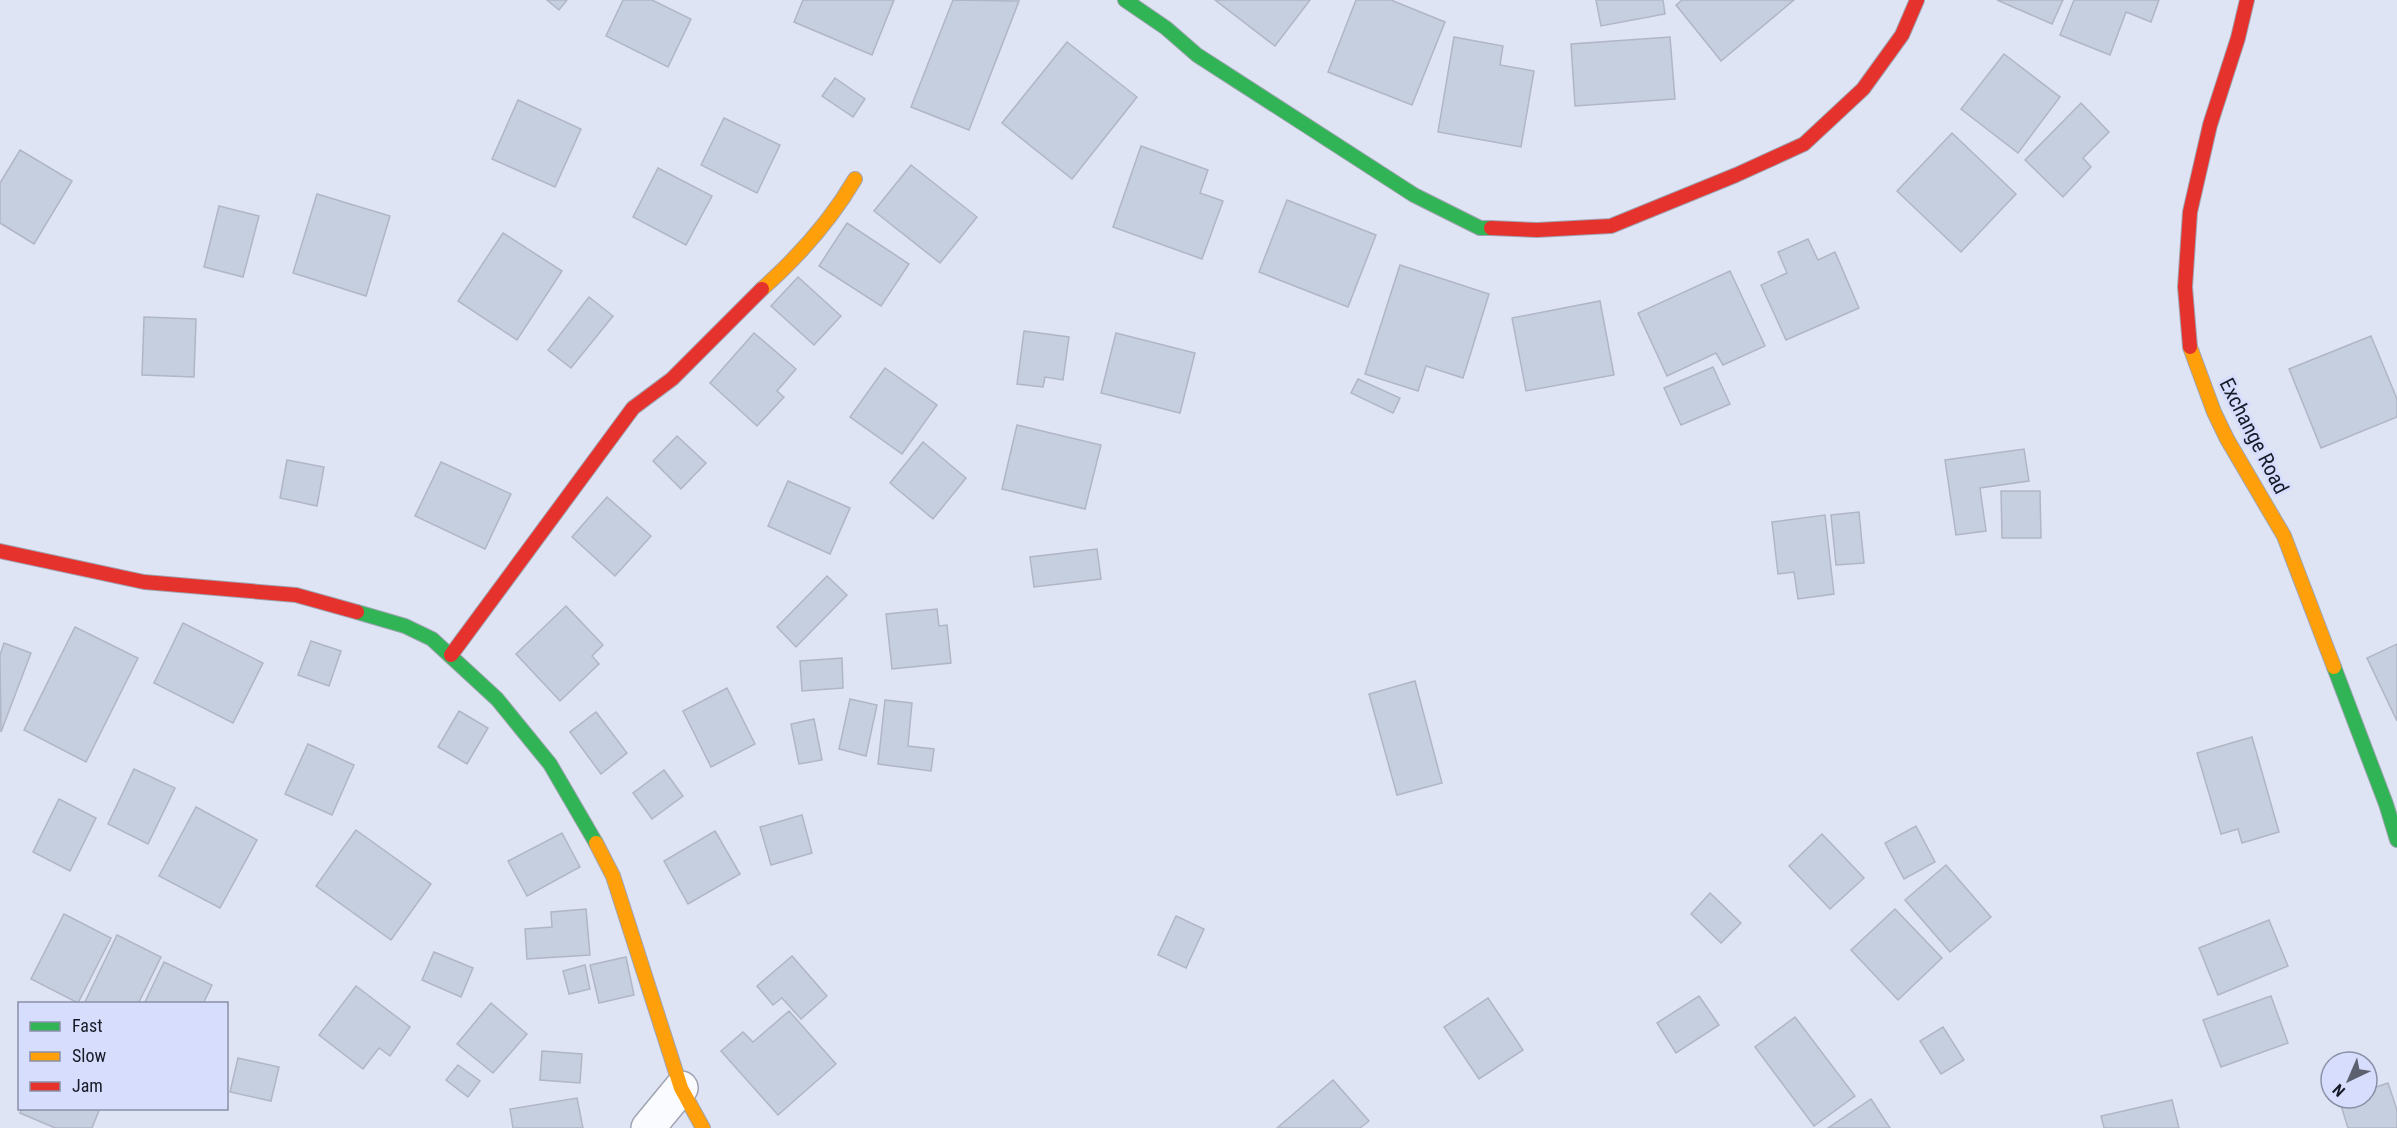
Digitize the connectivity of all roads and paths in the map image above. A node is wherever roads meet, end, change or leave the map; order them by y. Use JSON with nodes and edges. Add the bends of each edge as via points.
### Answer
{"nodes":[{"id":1,"x":1125,"y":0,"type":"edge"},
{"id":2,"x":1917,"y":0,"type":"edge"},
{"id":3,"x":2247,"y":0,"type":"edge"},
{"id":4,"x":855,"y":179,"type":"dead end"},
{"id":5,"x":0,"y":551,"type":"edge"},
{"id":6,"x":451,"y":655,"type":"junction"},
{"id":7,"x":2397,"y":840,"type":"edge"},
{"id":8,"x":681,"y":1088,"type":"junction"},
{"id":9,"x":648,"y":1128,"type":"edge"},
{"id":10,"x":703,"y":1128,"type":"edge"}],
"edges":[{"from":1,"to":2,"type":"street","via":[[1197,55],[1414,195],[1479,228],[1537,230],[1611,226],[1804,144],[1863,89],[1902,34]]},
{"from":3,"to":7,"type":"street","name":"Exchange Road","via":[[2210,125],[2190,212],[2185,287],[2190,349],[2227,439],[2284,536]]},
{"from":4,"to":6,"type":"street","via":[[839,207],[779,274],[672,380],[633,408]]},
{"from":5,"to":6,"type":"street","via":[[144,582],[296,594],[405,626],[432,639]]},
{"from":6,"to":8,"type":"street","via":[[527,734],[584,819],[613,876]]},
{"from":8,"to":9,"type":"street"},
{"from":8,"to":10,"type":"street"}]}
